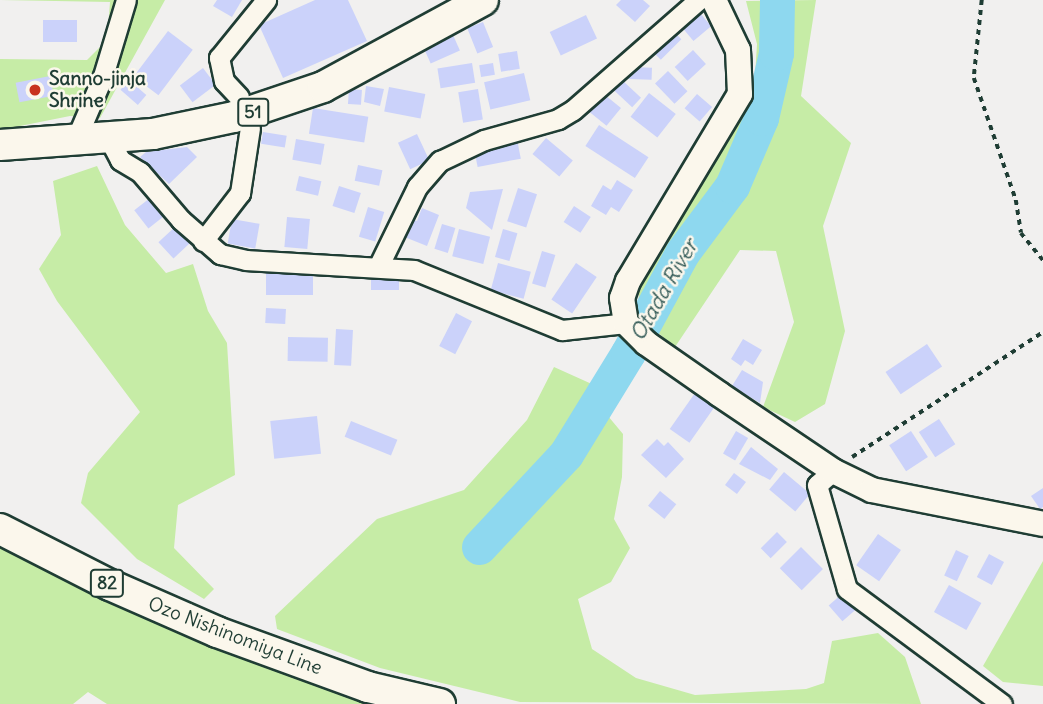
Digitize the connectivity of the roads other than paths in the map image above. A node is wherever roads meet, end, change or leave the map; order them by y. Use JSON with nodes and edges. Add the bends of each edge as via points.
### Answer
{"nodes":[{"id":1,"x":126,"y":0,"type":"edge"},
{"id":2,"x":267,"y":0,"type":"edge"},
{"id":3,"x":483,"y":0,"type":"edge"},
{"id":4,"x":698,"y":0,"type":"edge"},
{"id":5,"x":714,"y":0,"type":"edge"},
{"id":6,"x":239,"y":97,"type":"dead end"},
{"id":7,"x":250,"y":128,"type":"dead end"},
{"id":8,"x":108,"y":137,"type":"junction"},
{"id":9,"x":76,"y":139,"type":"junction"},
{"id":10,"x":0,"y":145,"type":"edge"},
{"id":11,"x":203,"y":242,"type":"junction"},
{"id":12,"x":379,"y":265,"type":"junction"},
{"id":13,"x":626,"y":323,"type":"junction"},
{"id":14,"x":832,"y":471,"type":"junction"},
{"id":15,"x":1043,"y":524,"type":"edge"},
{"id":16,"x":0,"y":529,"type":"edge"},
{"id":17,"x":440,"y":704,"type":"edge"},
{"id":18,"x":1002,"y":704,"type":"edge"}],
"edges":[{"from":1,"to":9,"type":"street","via":[[103,76]]},
{"from":2,"to":6,"type":"street","via":[[219,58],[224,82]]},
{"from":3,"to":8,"type":"main road","number":"51","via":[[323,87],[284,102],[193,128]]},
{"from":4,"to":12,"type":"street","via":[[573,110],[558,119],[484,140],[440,161],[417,187]]},
{"from":5,"to":13,"type":"street","via":[[738,50],[740,94],[628,281],[622,298]]},
{"from":7,"to":11,"type":"street","via":[[240,193]]},
{"from":8,"to":9,"type":"main road","number":"51"},
{"from":8,"to":11,"type":"street","via":[[120,160],[140,173]]},
{"from":9,"to":10,"type":"main road","number":"51"},
{"from":11,"to":12,"type":"street","via":[[219,254],[246,260]]},
{"from":12,"to":13,"type":"street","via":[[414,270],[562,330]]},
{"from":13,"to":14,"type":"street","via":[[646,343]]},
{"from":14,"to":15,"type":"street","via":[[910,501]]},
{"from":14,"to":18,"type":"street","via":[[817,485],[847,589]]},
{"from":16,"to":17,"type":"main road","name":"Ozo Nishinomiya Line","number":"82","via":[[216,632],[368,687]]}]}
